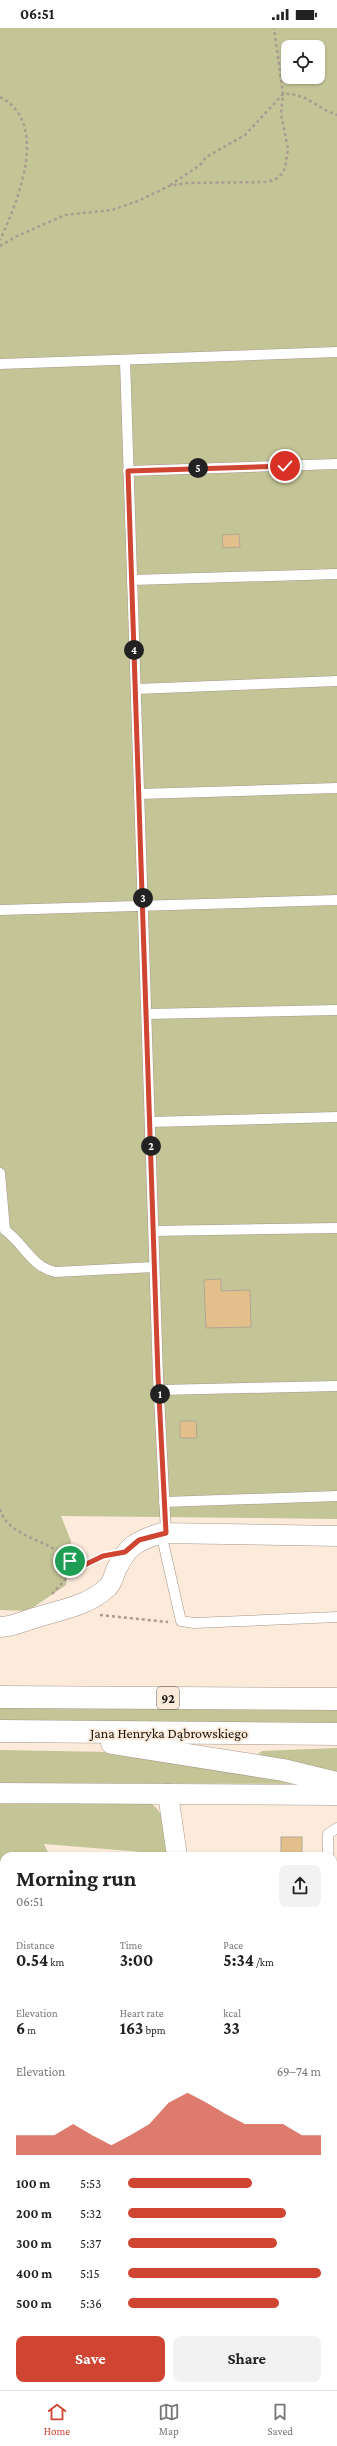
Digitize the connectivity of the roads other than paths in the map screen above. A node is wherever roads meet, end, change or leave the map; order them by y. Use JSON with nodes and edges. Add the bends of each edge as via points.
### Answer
{"nodes":[{"id":1,"x":337,"y":352,"type":"edge"},
{"id":2,"x":125,"y":360,"type":"junction"},
{"id":3,"x":0,"y":364,"type":"edge"},
{"id":4,"x":337,"y":464,"type":"edge"},
{"id":5,"x":128,"y":471,"type":"junction"},
{"id":6,"x":337,"y":574,"type":"edge"},
{"id":7,"x":132,"y":580,"type":"junction"},
{"id":8,"x":337,"y":681,"type":"edge"},
{"id":9,"x":136,"y":689,"type":"junction"},
{"id":10,"x":337,"y":788,"type":"edge"},
{"id":11,"x":139,"y":794,"type":"junction"},
{"id":12,"x":337,"y":900,"type":"edge"},
{"id":13,"x":143,"y":906,"type":"junction"},
{"id":14,"x":0,"y":910,"type":"edge"},
{"id":15,"x":337,"y":1010,"type":"edge"},
{"id":16,"x":147,"y":1014,"type":"junction"},
{"id":17,"x":337,"y":1117,"type":"edge"},
{"id":18,"x":150,"y":1122,"type":"junction"},
{"id":19,"x":0,"y":1172,"type":"edge"},
{"id":20,"x":337,"y":1228,"type":"edge"},
{"id":21,"x":154,"y":1231,"type":"junction"},
{"id":22,"x":154,"y":1267,"type":"junction"},
{"id":23,"x":337,"y":1386,"type":"edge"},
{"id":24,"x":160,"y":1390,"type":"junction"},
{"id":25,"x":337,"y":1496,"type":"edge"},
{"id":26,"x":164,"y":1502,"type":"junction"},
{"id":27,"x":163,"y":1533,"type":"junction"},
{"id":28,"x":337,"y":1536,"type":"edge"},
{"id":29,"x":337,"y":1617,"type":"edge"},
{"id":30,"x":0,"y":1627,"type":"edge"},
{"id":31,"x":0,"y":1697,"type":"edge"},
{"id":32,"x":337,"y":1699,"type":"edge"},
{"id":33,"x":0,"y":1731,"type":"edge"},
{"id":34,"x":25,"y":1732,"type":"junction"},
{"id":35,"x":337,"y":1734,"type":"edge"},
{"id":36,"x":337,"y":1783,"type":"edge"},
{"id":37,"x":0,"y":1793,"type":"edge"},
{"id":38,"x":168,"y":1794,"type":"junction"},
{"id":39,"x":337,"y":1794,"type":"edge"},
{"id":40,"x":337,"y":1828,"type":"edge"},
{"id":41,"x":176,"y":1852,"type":"edge"},
{"id":42,"x":328,"y":1852,"type":"edge"}],
"edges":[{"from":1,"to":2,"type":"lane"},
{"from":2,"to":3,"type":"lane"},
{"from":2,"to":5,"type":"lane"},
{"from":4,"to":5,"type":"lane"},
{"from":5,"to":7,"type":"lane"},
{"from":6,"to":7,"type":"lane"},
{"from":7,"to":9,"type":"lane"},
{"from":8,"to":9,"type":"lane"},
{"from":9,"to":11,"type":"lane"},
{"from":10,"to":11,"type":"lane"},
{"from":11,"to":13,"type":"lane"},
{"from":12,"to":13,"type":"lane"},
{"from":13,"to":14,"type":"lane"},
{"from":13,"to":16,"type":"lane"},
{"from":15,"to":16,"type":"lane"},
{"from":16,"to":18,"type":"lane"},
{"from":17,"to":18,"type":"lane"},
{"from":18,"to":21,"type":"lane"},
{"from":19,"to":22,"type":"lane","via":[[5,1230],[43,1268],[55,1272]]},
{"from":20,"to":21,"type":"lane"},
{"from":21,"to":22,"type":"lane"},
{"from":22,"to":24,"type":"lane"},
{"from":23,"to":24,"type":"lane"},
{"from":24,"to":26,"type":"lane"},
{"from":25,"to":26,"type":"lane"},
{"from":26,"to":27,"type":"lane"},
{"from":27,"to":28,"type":"street"},
{"from":27,"to":29,"type":"lane","via":[[181,1621],[194,1623]]},
{"from":27,"to":30,"type":"street","via":[[139,1540],[125,1552],[109,1586],[88,1600],[65,1611],[39,1616],[10,1627]]},
{"from":31,"to":32,"type":"main road","number":"92"},
{"from":33,"to":34,"type":"main road","name":"Jana Henryka Dąbrowskiego"},
{"from":34,"to":35,"type":"main road","name":"Jana Henryka Dąbrowskiego"},
{"from":34,"to":36,"type":"main road","via":[[283,1770]]},
{"from":37,"to":38,"type":"street"},
{"from":38,"to":39,"type":"street"},
{"from":38,"to":41,"type":"street"},
{"from":40,"to":42,"type":"lane","via":[[328,1834]]}]}
